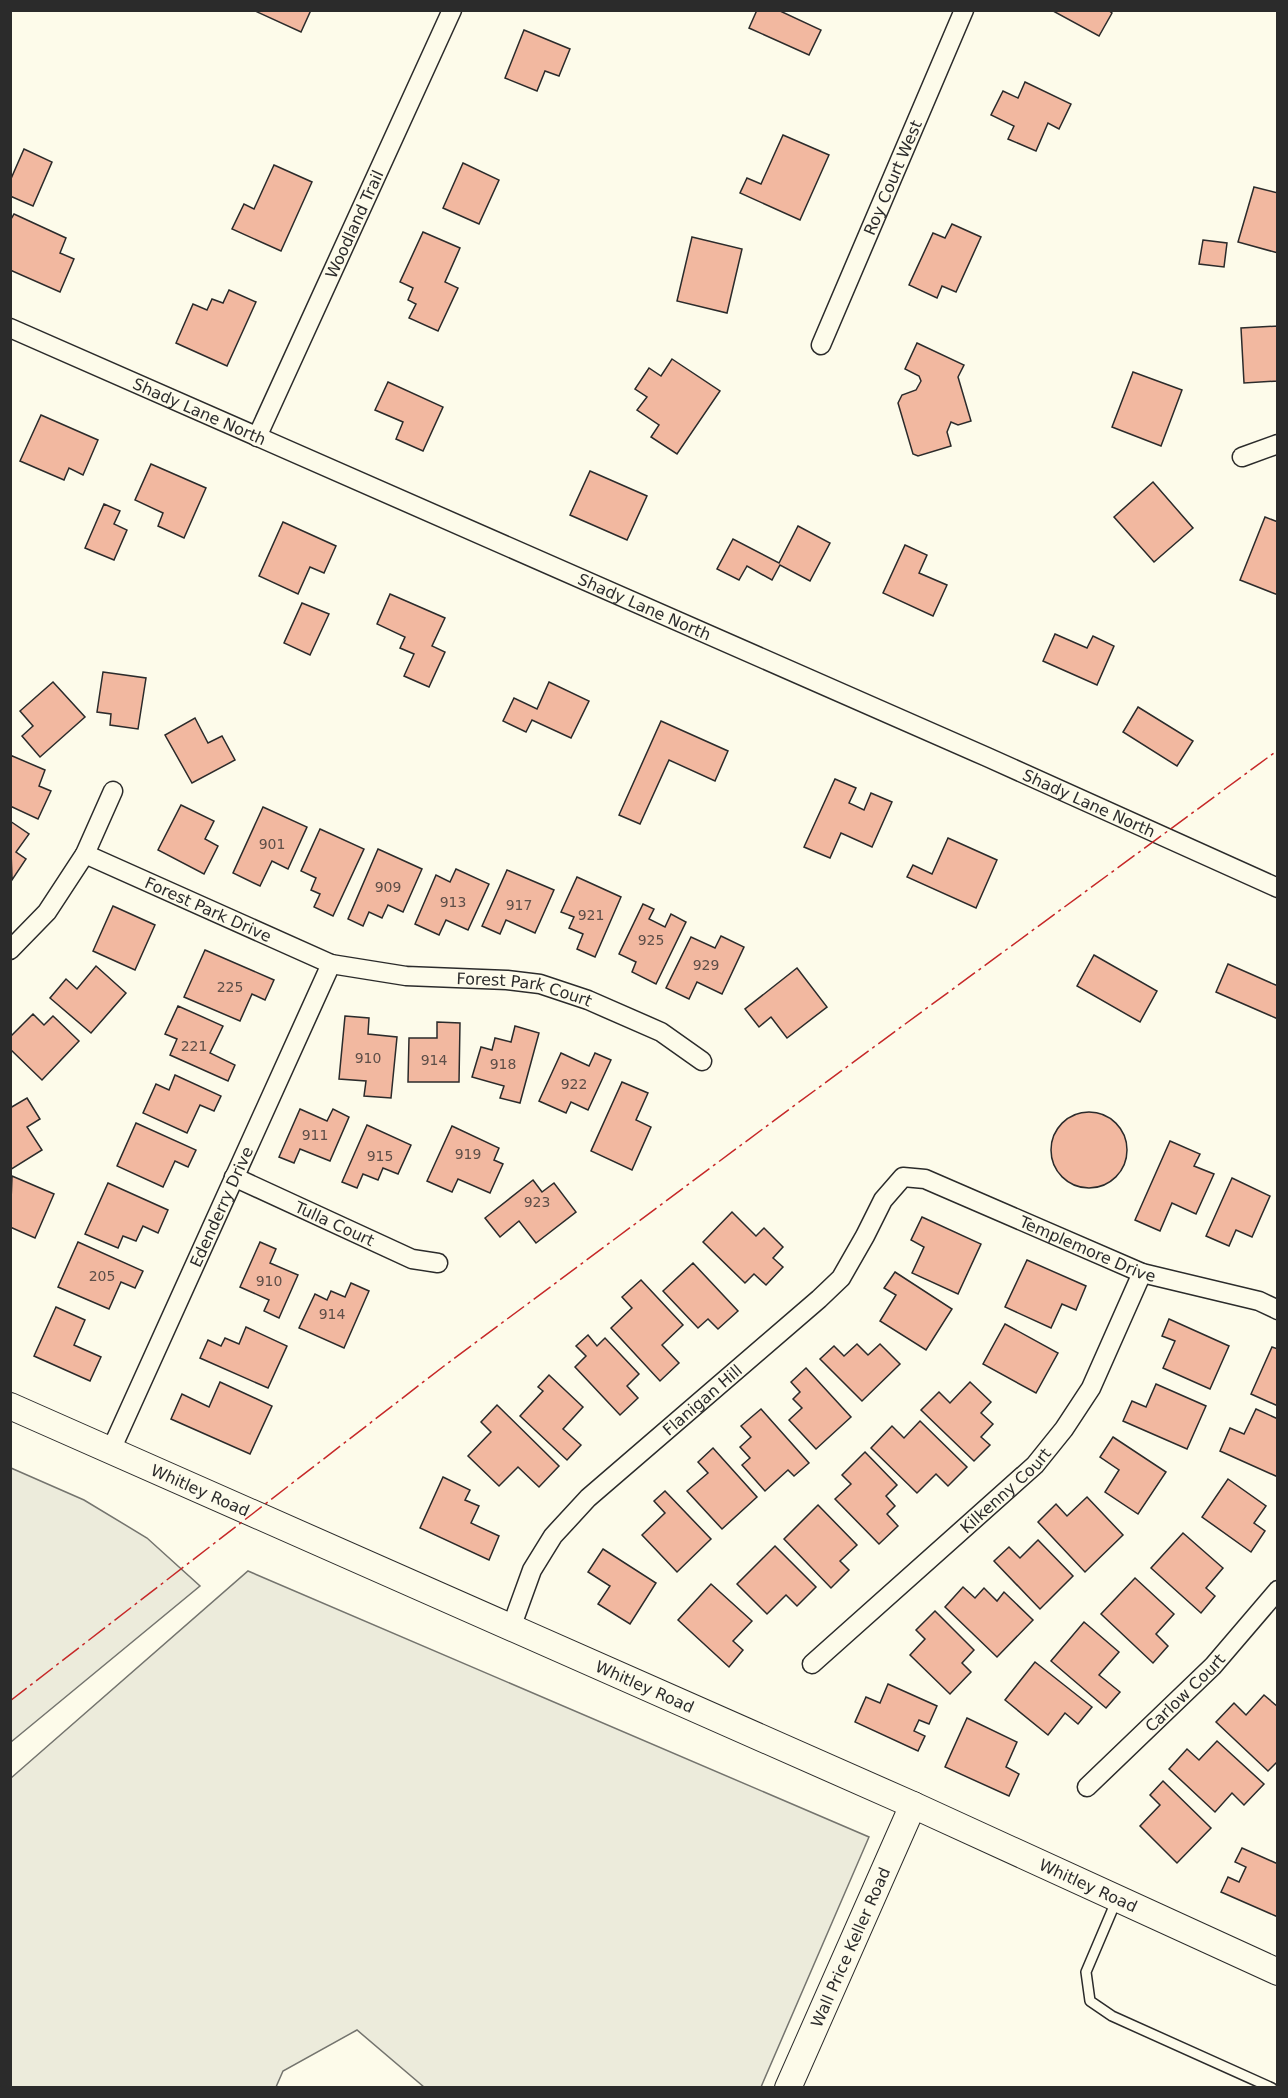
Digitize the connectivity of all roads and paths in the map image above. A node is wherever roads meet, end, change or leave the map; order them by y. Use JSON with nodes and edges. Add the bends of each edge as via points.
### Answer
{"nodes":[{"id":1,"x":452,"y":10,"type":"edge"},
{"id":2,"x":964,"y":10,"type":"edge"},
{"id":3,"x":10,"y":328,"type":"edge"},
{"id":4,"x":821,"y":345,"type":"dead end"},
{"id":5,"x":257,"y":436,"type":"junction"},
{"id":6,"x":1278,"y":444,"type":"edge"},
{"id":7,"x":1242,"y":457,"type":"dead end"},
{"id":8,"x":113,"y":792,"type":"dead end"},
{"id":9,"x":85,"y":854,"type":"junction"},
{"id":10,"x":1278,"y":888,"type":"edge"},
{"id":11,"x":10,"y":950,"type":"edge"},
{"id":12,"x":331,"y":964,"type":"junction"},
{"id":13,"x":702,"y":1061,"type":"dead end"},
{"id":14,"x":903,"y":1176,"type":"joint"},
{"id":15,"x":234,"y":1177,"type":"junction"},
{"id":16,"x":438,"y":1263,"type":"dead end"},
{"id":17,"x":1142,"y":1273,"type":"junction"},
{"id":18,"x":1278,"y":1310,"type":"edge"},
{"id":19,"x":10,"y":1406,"type":"edge"},
{"id":20,"x":111,"y":1450,"type":"junction"},
{"id":21,"x":1278,"y":1590,"type":"edge"},
{"id":22,"x":511,"y":1628,"type":"junction"},
{"id":23,"x":812,"y":1664,"type":"dead end"},
{"id":24,"x":1087,"y":1787,"type":"dead end"},
{"id":25,"x":913,"y":1805,"type":"junction"},
{"id":26,"x":1117,"y":1898,"type":"junction"},
{"id":27,"x":1278,"y":1972,"type":"edge"},
{"id":28,"x":788,"y":2088,"type":"edge"},
{"id":29,"x":1272,"y":2088,"type":"edge"}],
"edges":[{"from":1,"to":5,"type":"street","name":"Woodland Trail"},
{"from":2,"to":4,"type":"street","name":"Roy Court West"},
{"from":3,"to":5,"type":"street","name":"Shady Lane North"},
{"from":5,"to":10,"type":"street","name":"Shady Lane North"},
{"from":6,"to":7,"type":"street"},
{"from":8,"to":9,"type":"street"},
{"from":9,"to":11,"type":"street","via":[[47,912]]},
{"from":9,"to":12,"type":"street","name":"Forest Park Drive"},
{"from":12,"to":13,"type":"street","name":"Forest Park Court","via":[[406,976],[540,984],[643,1023]]},
{"from":12,"to":15,"type":"street","name":"Edenderry Drive"},
{"from":14,"to":17,"type":"street","name":"Templemore Drive","via":[[925,1179]]},
{"from":14,"to":22,"type":"street","name":"Flanigan Hill","via":[[883,1200],[841,1278],[588,1498],[553,1536],[532,1570]]},
{"from":15,"to":16,"type":"street","name":"Tulla Court","via":[[412,1259]]},
{"from":15,"to":20,"type":"street","name":"Edenderry Drive"},
{"from":17,"to":18,"type":"street","name":"Templemore Drive","via":[[1258,1301]]},
{"from":17,"to":23,"type":"street","name":"Kilkenny Court","via":[[1091,1388],[1035,1466]]},
{"from":19,"to":20,"type":"street","name":"Whitley Road"},
{"from":20,"to":22,"type":"street","name":"Whitley Road"},
{"from":21,"to":24,"type":"street","name":"Carlow Court","via":[[1214,1666]]},
{"from":22,"to":25,"type":"street","name":"Whitley Road"},
{"from":25,"to":26,"type":"street","name":"Whitley Road"},
{"from":25,"to":28,"type":"street","name":"Wall Price Keller Road"},
{"from":26,"to":27,"type":"street","name":"Whitley Road"},
{"from":26,"to":29,"type":"lane","via":[[1086,1972],[1090,2001],[1112,2016]]}]}
